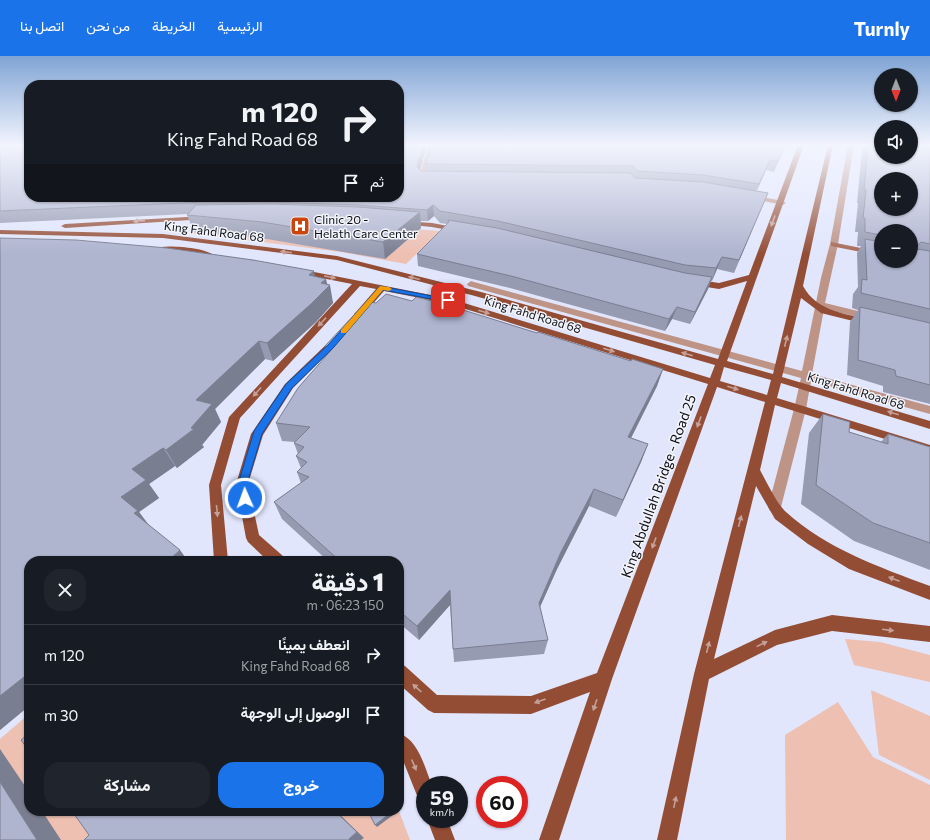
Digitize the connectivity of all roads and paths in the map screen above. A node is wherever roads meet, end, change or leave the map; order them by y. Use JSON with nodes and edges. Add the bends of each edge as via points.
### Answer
{"nodes":[{"id":1,"x":788,"y":182,"type":"edge"},
{"id":2,"x":822,"y":182,"type":"edge"},
{"id":3,"x":845,"y":182,"type":"edge"},
{"id":4,"x":745,"y":196,"type":"edge"},
{"id":5,"x":783,"y":202,"type":"dead end"},
{"id":6,"x":212,"y":218,"type":"edge"},
{"id":7,"x":396,"y":222,"type":"edge"},
{"id":8,"x":11,"y":231,"type":"junction"},
{"id":9,"x":471,"y":231,"type":"edge"},
{"id":10,"x":0,"y":232,"type":"edge"},
{"id":11,"x":834,"y":244,"type":"junction"},
{"id":12,"x":154,"y":248,"type":"edge"},
{"id":13,"x":874,"y":253,"type":"edge"},
{"id":14,"x":216,"y":256,"type":"edge"},
{"id":15,"x":293,"y":270,"type":"edge"},
{"id":16,"x":753,"y":277,"type":"junction"},
{"id":17,"x":689,"y":282,"type":"edge"},
{"id":18,"x":358,"y":283,"type":"junction"},
{"id":19,"x":471,"y":284,"type":"dead end"},
{"id":20,"x":798,"y":285,"type":"junction"},
{"id":21,"x":382,"y":288,"type":"junction"},
{"id":22,"x":820,"y":305,"type":"junction"},
{"id":23,"x":877,"y":322,"type":"joint"},
{"id":24,"x":352,"y":323,"type":"edge"},
{"id":25,"x":342,"y":334,"type":"edge"},
{"id":26,"x":804,"y":387,"type":"junction"},
{"id":27,"x":800,"y":409,"type":"junction"},
{"id":28,"x":930,"y":410,"type":"edge"},
{"id":29,"x":930,"y":425,"type":"edge"},
{"id":30,"x":930,"y":449,"type":"edge"},
{"id":31,"x":753,"y":470,"type":"junction"},
{"id":32,"x":775,"y":507,"type":"junction"},
{"id":33,"x":222,"y":556,"type":"edge"},
{"id":34,"x":273,"y":556,"type":"edge"},
{"id":35,"x":930,"y":593,"type":"edge"},
{"id":36,"x":930,"y":634,"type":"edge"},
{"id":37,"x":702,"y":674,"type":"junction"},
{"id":38,"x":404,"y":677,"type":"edge"},
{"id":39,"x":604,"y":679,"type":"junction"},
{"id":40,"x":404,"y":747,"type":"edge"},
{"id":41,"x":419,"y":776,"type":"edge"},
{"id":42,"x":440,"y":828,"type":"edge"},
{"id":43,"x":445,"y":840,"type":"edge"},
{"id":44,"x":549,"y":840,"type":"edge"},
{"id":45,"x":667,"y":840,"type":"edge"}],
"edges":[{"from":1,"to":16,"type":"main road","name":"King Abdullah Bridge - Road 25","one_way":true},
{"from":2,"to":20,"type":"main road"},
{"from":3,"to":11,"type":"street"},
{"from":4,"to":5,"type":"street"},
{"from":6,"to":8,"type":"main road","one_way":true},
{"from":7,"to":9,"type":"main road"},
{"from":8,"to":10,"type":"main road","name":"King Fahd Road 68"},
{"from":26,"to":8,"type":"main road","name":"King Fahd Road 68","one_way":true,"via":[[478,294],[336,258],[163,236]]},
{"from":11,"to":13,"type":"main road"},
{"from":11,"to":22,"type":"street"},
{"from":12,"to":14,"type":"main road","name":"King Fahd Road 68","via":[[186,250]]},
{"from":15,"to":18,"type":"main road","name":"King Fahd Road 68","one_way":true},
{"from":16,"to":17,"type":"main road","via":[[719,286]]},
{"from":16,"to":39,"type":"main road","name":"King Abdullah Bridge - Road 25","one_way":true},
{"from":18,"to":21,"type":"main road","name":"King Fahd Road 68"},
{"from":18,"to":33,"type":"main road","one_way":true,"via":[[235,417],[215,485]]},
{"from":19,"to":28,"type":"street"},
{"from":20,"to":23,"type":"main road","via":[[805,298],[824,312]]},
{"from":31,"to":20,"type":"main road","one_way":true},
{"from":21,"to":24,"type":"main road"},
{"from":21,"to":27,"type":"main road","name":"King Fahd Road 68","one_way":true,"via":[[448,300]]},
{"from":22,"to":23,"type":"street"},
{"from":22,"to":26,"type":"street"},
{"from":25,"to":34,"type":"main road","via":[[289,386],[258,434],[242,484],[253,538]]},
{"from":26,"to":27,"type":"street"},
{"from":29,"to":26,"type":"main road","name":"King Fahd Road 68","one_way":true},
{"from":27,"to":30,"type":"main road","name":"King Fahd Road 68"},
{"from":27,"to":32,"type":"street"},
{"from":31,"to":32,"type":"main road"},
{"from":37,"to":31,"type":"main road","one_way":true},
{"from":35,"to":32,"type":"main road","one_way":true,"via":[[854,564],[813,540],[780,515]]},
{"from":37,"to":36,"type":"main road","one_way":true,"via":[[775,638],[832,623]]},
{"from":45,"to":37,"type":"main road","one_way":true},
{"from":39,"to":38,"type":"main road","one_way":true,"via":[[531,705],[434,704]]},
{"from":39,"to":44,"type":"main road","name":"King Abdullah Bridge - Road 25","one_way":true},
{"from":40,"to":41,"type":"main road","one_way":true,"via":[[409,752]]},
{"from":42,"to":43,"type":"main road"}]}
